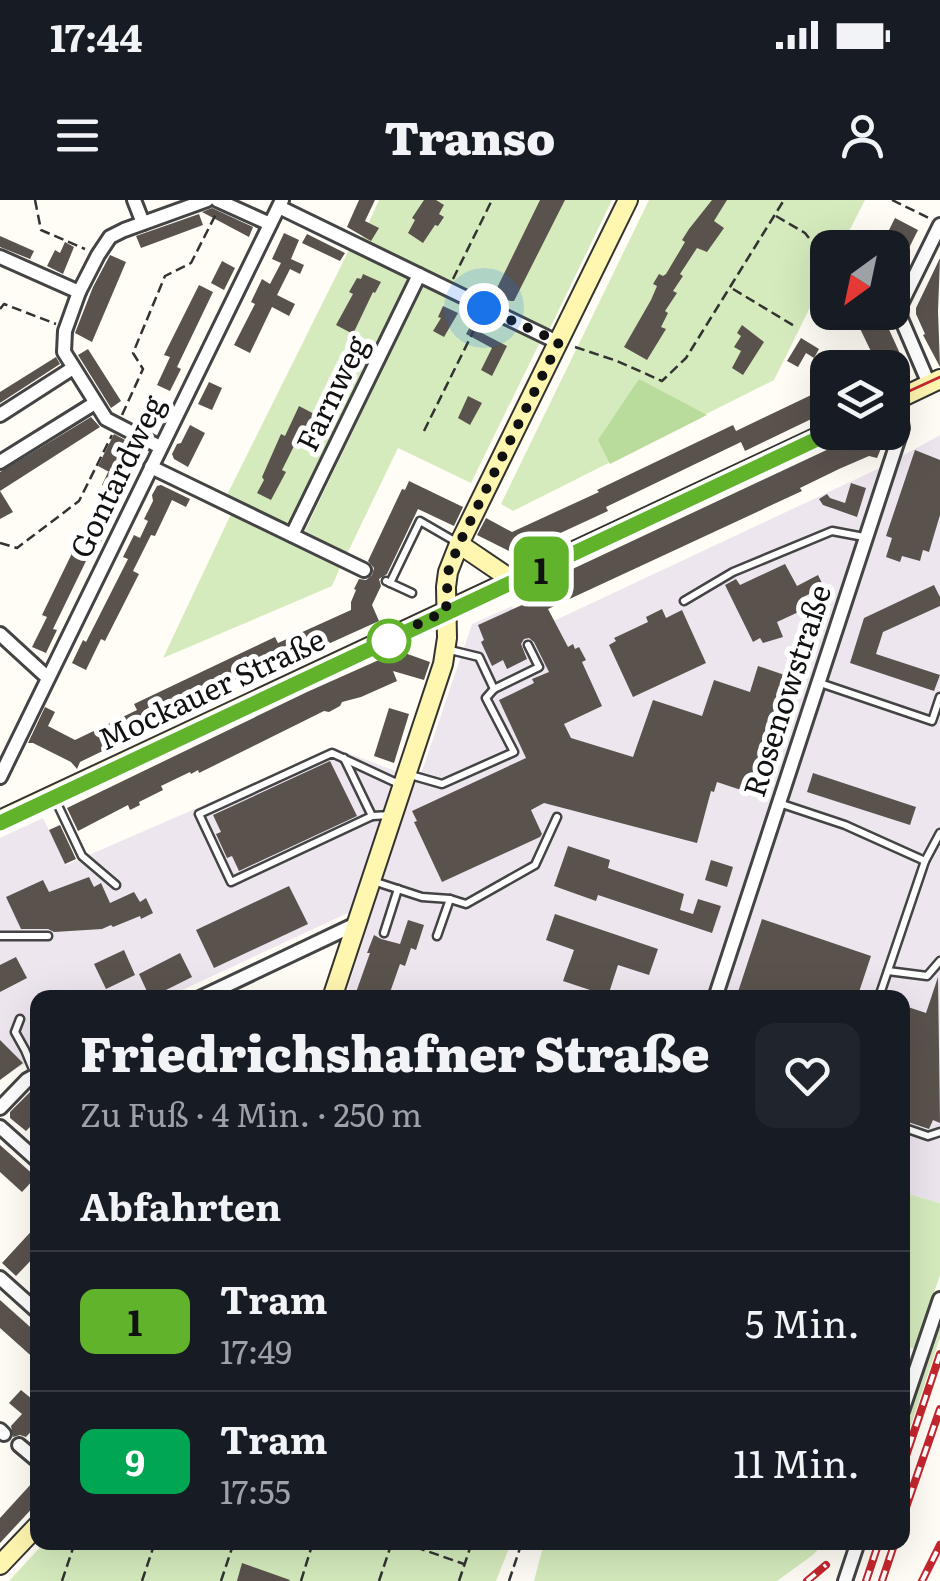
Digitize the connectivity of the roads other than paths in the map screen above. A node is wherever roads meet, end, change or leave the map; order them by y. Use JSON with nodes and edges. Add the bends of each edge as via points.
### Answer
{"nodes":[{"id":1,"x":134,"y":200,"type":"edge"},
{"id":2,"x":628,"y":200,"type":"edge"},
{"id":3,"x":215,"y":201,"type":"edge"},
{"id":4,"x":280,"y":204,"type":"edge"},
{"id":5,"x":174,"y":205,"type":"edge"},
{"id":6,"x":143,"y":223,"type":"junction"},
{"id":7,"x":270,"y":224,"type":"junction"},
{"id":8,"x":940,"y":224,"type":"edge"},
{"id":9,"x":0,"y":258,"type":"edge"},
{"id":10,"x":910,"y":274,"type":"edge"},
{"id":11,"x":419,"y":275,"type":"junction"},
{"id":12,"x":79,"y":292,"type":"junction"},
{"id":13,"x":907,"y":330,"type":"edge"},
{"id":14,"x":559,"y":342,"type":"junction"},
{"id":15,"x":74,"y":368,"type":"junction"},
{"id":16,"x":934,"y":382,"type":"edge"},
{"id":17,"x":910,"y":394,"type":"edge"},
{"id":18,"x":96,"y":404,"type":"junction"},
{"id":19,"x":0,"y":415,"type":"edge"},
{"id":20,"x":810,"y":440,"type":"edge"},
{"id":21,"x":160,"y":447,"type":"junction"},
{"id":22,"x":895,"y":450,"type":"edge"},
{"id":23,"x":0,"y":462,"type":"edge"},
{"id":24,"x":151,"y":467,"type":"junction"},
{"id":25,"x":292,"y":535,"type":"junction"},
{"id":26,"x":865,"y":538,"type":"junction"},
{"id":27,"x":459,"y":544,"type":"junction"},
{"id":28,"x":364,"y":570,"type":"dead end"},
{"id":29,"x":512,"y":580,"type":"junction"},
{"id":30,"x":412,"y":593,"type":"dead end"},
{"id":31,"x":684,"y":602,"type":"dead end"},
{"id":32,"x":446,"y":611,"type":"junction"},
{"id":33,"x":0,"y":634,"type":"edge"},
{"id":34,"x":528,"y":646,"type":"dead end"},
{"id":35,"x":446,"y":648,"type":"junction"},
{"id":36,"x":48,"y":678,"type":"junction"},
{"id":37,"x":817,"y":682,"type":"junction"},
{"id":38,"x":494,"y":689,"type":"junction"},
{"id":39,"x":940,"y":697,"type":"edge"},
{"id":40,"x":344,"y":758,"type":"junction"},
{"id":41,"x":0,"y":776,"type":"edge"},
{"id":42,"x":404,"y":779,"type":"junction"},
{"id":43,"x":53,"y":796,"type":"junction"},
{"id":44,"x":778,"y":803,"type":"junction"},
{"id":45,"x":392,"y":815,"type":"junction"},
{"id":46,"x":372,"y":816,"type":"junction"},
{"id":47,"x":1,"y":817,"type":"edge"},
{"id":48,"x":556,"y":817,"type":"dead end"},
{"id":49,"x":940,"y":833,"type":"edge"},
{"id":50,"x":925,"y":860,"type":"junction"},
{"id":51,"x":371,"y":880,"type":"junction"},
{"id":52,"x":116,"y":884,"type":"dead end"},
{"id":53,"x":398,"y":889,"type":"junction"},
{"id":54,"x":450,"y":899,"type":"junction"},
{"id":55,"x":356,"y":924,"type":"junction"},
{"id":56,"x":384,"y":932,"type":"dead end"},
{"id":57,"x":0,"y":936,"type":"edge"},
{"id":58,"x":48,"y":936,"type":"dead end"},
{"id":59,"x":437,"y":936,"type":"dead end"},
{"id":60,"x":940,"y":961,"type":"edge"},
{"id":61,"x":888,"y":971,"type":"junction"},
{"id":62,"x":217,"y":990,"type":"edge"},
{"id":63,"x":335,"y":990,"type":"edge"},
{"id":64,"x":718,"y":990,"type":"edge"},
{"id":65,"x":881,"y":990,"type":"edge"},
{"id":66,"x":20,"y":1019,"type":"dead end"},
{"id":67,"x":30,"y":1061,"type":"edge"},
{"id":68,"x":30,"y":1078,"type":"edge"},
{"id":69,"x":0,"y":1108,"type":"edge"},
{"id":70,"x":0,"y":1127,"type":"edge"},
{"id":71,"x":910,"y":1130,"type":"edge"},
{"id":72,"x":940,"y":1132,"type":"edge"},
{"id":73,"x":30,"y":1153,"type":"edge"},
{"id":74,"x":0,"y":1278,"type":"edge"},
{"id":75,"x":940,"y":1300,"type":"edge"},
{"id":76,"x":30,"y":1305,"type":"edge"},
{"id":77,"x":910,"y":1387,"type":"edge"},
{"id":78,"x":19,"y":1446,"type":"dead end"},
{"id":79,"x":30,"y":1455,"type":"edge"},
{"id":80,"x":30,"y":1533,"type":"edge"},
{"id":81,"x":855,"y":1550,"type":"edge"},
{"id":82,"x":0,"y":1565,"type":"edge"},
{"id":83,"x":845,"y":1581,"type":"edge"}],
"edges":[{"from":1,"to":6,"type":"street"},
{"from":2,"to":14,"type":"main road"},
{"from":3,"to":5,"type":"street"},
{"from":3,"to":7,"type":"street"},
{"from":4,"to":7,"type":"street","name":"Gontardweg"},
{"from":4,"to":11,"type":"street"},
{"from":5,"to":6,"type":"street"},
{"from":6,"to":12,"type":"street","via":[[110,238]]},
{"from":7,"to":21,"type":"street","name":"Gontardweg"},
{"from":8,"to":10,"type":"street"},
{"from":9,"to":12,"type":"street"},
{"from":11,"to":14,"type":"street"},
{"from":11,"to":25,"type":"street","name":"Farnweg"},
{"from":12,"to":15,"type":"street","via":[[64,352]]},
{"from":13,"to":16,"type":"street"},
{"from":14,"to":27,"type":"main road"},
{"from":15,"to":18,"type":"street"},
{"from":15,"to":19,"type":"street"},
{"from":16,"to":17,"type":"main road"},
{"from":18,"to":21,"type":"street","via":[[106,419]]},
{"from":18,"to":23,"type":"street"},
{"from":20,"to":29,"type":"main road","name":"Mockauer Straße"},
{"from":21,"to":24,"type":"street","name":"Gontardweg"},
{"from":22,"to":26,"type":"street","name":"Rosenowstraße"},
{"from":24,"to":25,"type":"street"},
{"from":24,"to":36,"type":"street","name":"Gontardweg"},
{"from":25,"to":28,"type":"street"},
{"from":26,"to":31,"type":"lane","via":[[832,531],[734,572]]},
{"from":26,"to":37,"type":"street","name":"Rosenowstraße"},
{"from":27,"to":29,"type":"main road"},
{"from":27,"to":30,"type":"lane","via":[[420,521],[388,582]]},
{"from":27,"to":32,"type":"main road","via":[[448,572]]},
{"from":29,"to":32,"type":"main road","name":"Mockauer Straße"},
{"from":32,"to":35,"type":"main road"},
{"from":32,"to":43,"type":"main road","name":"Mockauer Straße"},
{"from":33,"to":36,"type":"street"},
{"from":34,"to":38,"type":"lane","via":[[539,667]]},
{"from":35,"to":38,"type":"lane","via":[[479,657]]},
{"from":35,"to":42,"type":"main road"},
{"from":36,"to":41,"type":"street","name":"Gontardweg"},
{"from":37,"to":39,"type":"lane","via":[[932,721]]},
{"from":37,"to":44,"type":"street","name":"Rosenowstraße"},
{"from":38,"to":42,"type":"lane","via":[[486,698],[514,752],[442,784]]},
{"from":40,"to":42,"type":"lane"},
{"from":40,"to":46,"type":"lane"},
{"from":40,"to":46,"type":"lane","via":[[332,752],[200,814],[230,882]]},
{"from":42,"to":45,"type":"main road"},
{"from":43,"to":47,"type":"main road","name":"Mockauer Straße"},
{"from":43,"to":52,"type":"lane","via":[[82,856]]},
{"from":44,"to":50,"type":"lane"},
{"from":44,"to":64,"type":"street","name":"Rosenowstraße"},
{"from":45,"to":46,"type":"lane"},
{"from":45,"to":51,"type":"main road"},
{"from":48,"to":54,"type":"lane","via":[[535,865],[466,904]]},
{"from":49,"to":50,"type":"lane"},
{"from":50,"to":61,"type":"lane"},
{"from":51,"to":53,"type":"lane"},
{"from":51,"to":55,"type":"main road"},
{"from":53,"to":54,"type":"lane"},
{"from":53,"to":56,"type":"lane"},
{"from":54,"to":59,"type":"lane"},
{"from":55,"to":62,"type":"street"},
{"from":55,"to":63,"type":"main road"},
{"from":57,"to":58,"type":"lane"},
{"from":60,"to":61,"type":"lane","via":[[928,976]]},
{"from":61,"to":65,"type":"lane"},
{"from":66,"to":67,"type":"lane","via":[[15,1032]]},
{"from":68,"to":69,"type":"street"},
{"from":70,"to":73,"type":"street"},
{"from":71,"to":72,"type":"lane"},
{"from":74,"to":76,"type":"street"},
{"from":75,"to":77,"type":"street"},
{"from":78,"to":79,"type":"street"},
{"from":80,"to":82,"type":"main road"},
{"from":81,"to":83,"type":"street"}]}
